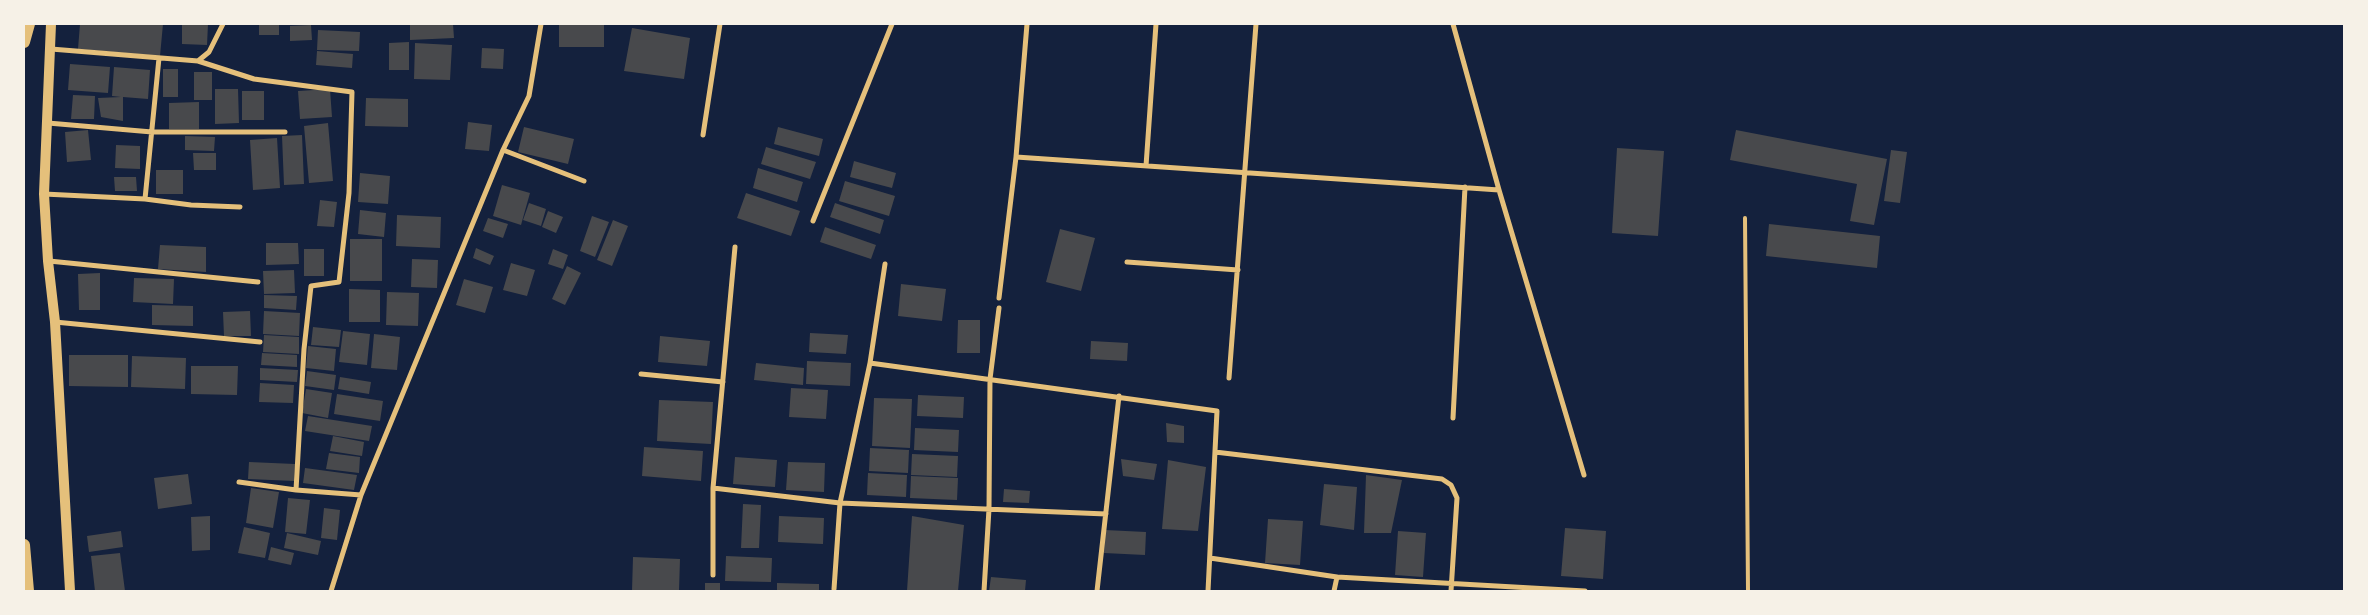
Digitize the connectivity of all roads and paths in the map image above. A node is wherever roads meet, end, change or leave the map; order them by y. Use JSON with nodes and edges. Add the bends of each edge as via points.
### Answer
{"nodes":[{"id":1,"x":29,"y":24,"type":"edge"},
{"id":2,"x":51,"y":24,"type":"edge"},
{"id":3,"x":223,"y":24,"type":"edge"},
{"id":4,"x":541,"y":24,"type":"edge"},
{"id":5,"x":720,"y":24,"type":"edge"},
{"id":6,"x":892,"y":24,"type":"edge"},
{"id":7,"x":1027,"y":24,"type":"edge"},
{"id":8,"x":1156,"y":24,"type":"edge"},
{"id":9,"x":1256,"y":24,"type":"edge"},
{"id":10,"x":1453,"y":24,"type":"edge"},
{"id":11,"x":24,"y":42,"type":"edge"},
{"id":12,"x":51,"y":49,"type":"junction"},
{"id":13,"x":159,"y":58,"type":"junction"},
{"id":14,"x":198,"y":61,"type":"junction"},
{"id":15,"x":48,"y":123,"type":"junction"},
{"id":16,"x":152,"y":132,"type":"junction"},
{"id":17,"x":285,"y":132,"type":"dead end"},
{"id":18,"x":703,"y":135,"type":"dead end"},
{"id":19,"x":503,"y":150,"type":"junction"},
{"id":20,"x":1016,"y":157,"type":"junction"},
{"id":21,"x":1146,"y":166,"type":"junction"},
{"id":22,"x":1245,"y":172,"type":"junction"},
{"id":23,"x":584,"y":180,"type":"dead end"},
{"id":24,"x":1465,"y":188,"type":"junction"},
{"id":25,"x":1499,"y":190,"type":"junction"},
{"id":26,"x":44,"y":194,"type":"junction"},
{"id":27,"x":145,"y":200,"type":"junction"},
{"id":28,"x":240,"y":207,"type":"dead end"},
{"id":29,"x":1745,"y":218,"type":"dead end"},
{"id":30,"x":813,"y":220,"type":"dead end"},
{"id":31,"x":735,"y":247,"type":"dead end"},
{"id":32,"x":48,"y":261,"type":"junction"},
{"id":33,"x":1127,"y":262,"type":"dead end"},
{"id":34,"x":885,"y":264,"type":"dead end"},
{"id":35,"x":1238,"y":270,"type":"junction"},
{"id":36,"x":258,"y":282,"type":"dead end"},
{"id":37,"x":999,"y":298,"type":"dead end"},
{"id":38,"x":999,"y":308,"type":"dead end"},
{"id":39,"x":54,"y":322,"type":"junction"},
{"id":40,"x":260,"y":342,"type":"dead end"},
{"id":41,"x":870,"y":363,"type":"junction"},
{"id":42,"x":641,"y":374,"type":"dead end"},
{"id":43,"x":1229,"y":378,"type":"dead end"},
{"id":44,"x":990,"y":379,"type":"junction"},
{"id":45,"x":723,"y":382,"type":"junction"},
{"id":46,"x":1119,"y":396,"type":"junction"},
{"id":47,"x":1453,"y":418,"type":"dead end"},
{"id":48,"x":1216,"y":452,"type":"junction"},
{"id":49,"x":1584,"y":475,"type":"dead end"},
{"id":50,"x":239,"y":482,"type":"dead end"},
{"id":51,"x":713,"y":488,"type":"junction"},
{"id":52,"x":296,"y":490,"type":"junction"},
{"id":53,"x":361,"y":495,"type":"junction"},
{"id":54,"x":840,"y":503,"type":"junction"},
{"id":55,"x":989,"y":509,"type":"junction"},
{"id":56,"x":1106,"y":514,"type":"junction"},
{"id":57,"x":24,"y":545,"type":"edge"},
{"id":58,"x":1210,"y":558,"type":"junction"},
{"id":59,"x":713,"y":575,"type":"dead end"},
{"id":60,"x":1337,"y":577,"type":"junction"},
{"id":61,"x":1452,"y":584,"type":"junction"},
{"id":62,"x":834,"y":589,"type":"dead end"},
{"id":63,"x":28,"y":591,"type":"edge"},
{"id":64,"x":70,"y":591,"type":"edge"},
{"id":65,"x":331,"y":591,"type":"edge"},
{"id":66,"x":984,"y":591,"type":"edge"},
{"id":67,"x":1097,"y":591,"type":"edge"},
{"id":68,"x":1208,"y":591,"type":"edge"},
{"id":69,"x":1334,"y":591,"type":"edge"},
{"id":70,"x":1451,"y":591,"type":"edge"},
{"id":71,"x":1585,"y":591,"type":"edge"},
{"id":72,"x":1748,"y":591,"type":"edge"}],
"edges":[{"from":1,"to":11,"type":"highway"},
{"from":2,"to":12,"type":"main road"},
{"from":3,"to":14,"type":"street","via":[[209,52]]},
{"from":4,"to":19,"type":"street","via":[[529,96]]},
{"from":5,"to":18,"type":"street"},
{"from":6,"to":30,"type":"street"},
{"from":7,"to":20,"type":"street"},
{"from":8,"to":21,"type":"street"},
{"from":9,"to":22,"type":"street"},
{"from":10,"to":25,"type":"street"},
{"from":12,"to":13,"type":"street"},
{"from":12,"to":15,"type":"main road"},
{"from":13,"to":14,"type":"street"},
{"from":13,"to":16,"type":"street"},
{"from":14,"to":52,"type":"street","via":[[254,79],[352,92],[349,193],[340,282],[311,286]]},
{"from":15,"to":16,"type":"street"},
{"from":15,"to":26,"type":"main road"},
{"from":16,"to":17,"type":"street"},
{"from":16,"to":27,"type":"street"},
{"from":19,"to":23,"type":"street"},
{"from":19,"to":53,"type":"street"},
{"from":20,"to":21,"type":"street"},
{"from":20,"to":37,"type":"street"},
{"from":21,"to":22,"type":"street"},
{"from":22,"to":24,"type":"street"},
{"from":22,"to":35,"type":"street"},
{"from":24,"to":25,"type":"street"},
{"from":24,"to":47,"type":"street"},
{"from":25,"to":49,"type":"street"},
{"from":26,"to":27,"type":"street"},
{"from":26,"to":32,"type":"main road"},
{"from":27,"to":28,"type":"street"},
{"from":29,"to":72,"type":"lane"},
{"from":31,"to":45,"type":"street"},
{"from":32,"to":36,"type":"street"},
{"from":32,"to":39,"type":"main road"},
{"from":33,"to":35,"type":"street"},
{"from":34,"to":41,"type":"street"},
{"from":35,"to":43,"type":"street"},
{"from":38,"to":44,"type":"street"},
{"from":39,"to":40,"type":"street"},
{"from":39,"to":64,"type":"main road"},
{"from":41,"to":44,"type":"street"},
{"from":41,"to":54,"type":"street"},
{"from":42,"to":45,"type":"street"},
{"from":44,"to":46,"type":"street"},
{"from":44,"to":55,"type":"street"},
{"from":45,"to":51,"type":"street"},
{"from":46,"to":48,"type":"street","via":[[1217,411]]},
{"from":46,"to":56,"type":"street"},
{"from":48,"to":58,"type":"street"},
{"from":48,"to":61,"type":"street","via":[[1442,478],[1451,485],[1457,498]]},
{"from":50,"to":52,"type":"street"},
{"from":51,"to":54,"type":"street"},
{"from":51,"to":59,"type":"street"},
{"from":52,"to":53,"type":"street"},
{"from":53,"to":65,"type":"street"},
{"from":54,"to":55,"type":"street"},
{"from":54,"to":62,"type":"street"},
{"from":55,"to":56,"type":"street"},
{"from":55,"to":66,"type":"street"},
{"from":56,"to":67,"type":"street"},
{"from":57,"to":63,"type":"highway"},
{"from":58,"to":60,"type":"street"},
{"from":58,"to":68,"type":"street"},
{"from":60,"to":61,"type":"street"},
{"from":60,"to":69,"type":"street"},
{"from":61,"to":70,"type":"street"},
{"from":61,"to":71,"type":"street"}]}
